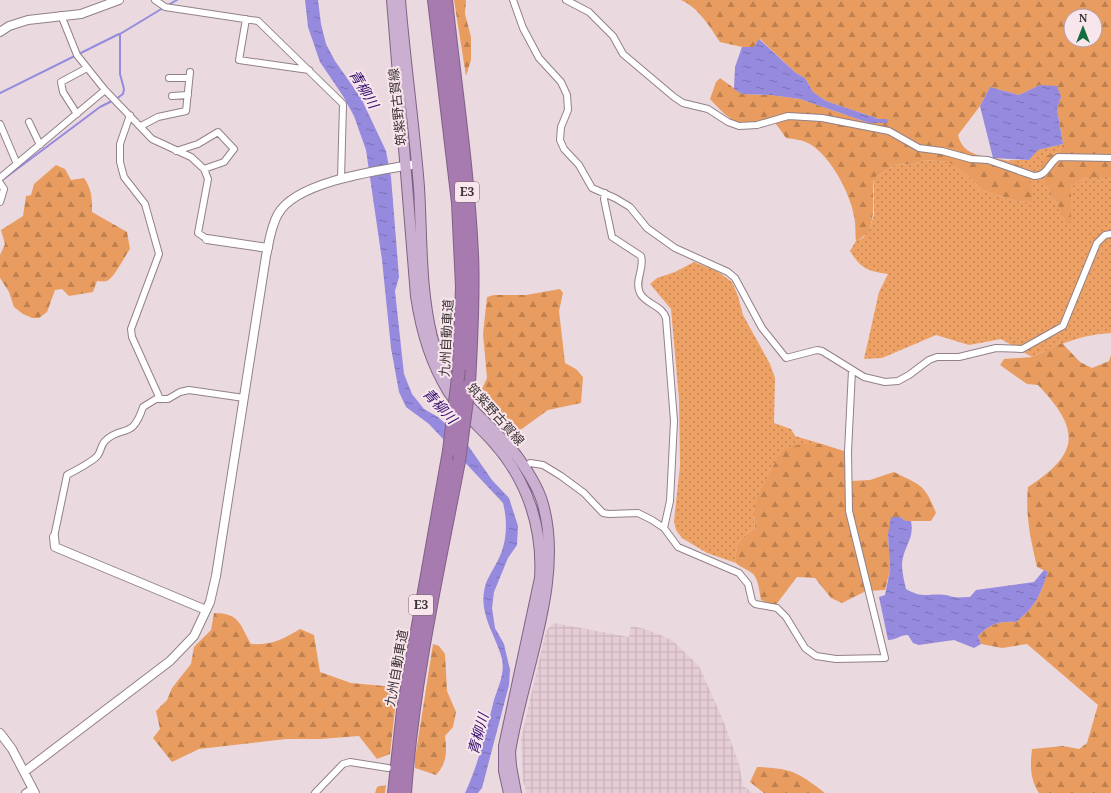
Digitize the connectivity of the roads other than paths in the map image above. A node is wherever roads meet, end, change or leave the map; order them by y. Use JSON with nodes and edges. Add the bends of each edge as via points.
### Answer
{"nodes":[{"id":1,"x":119,"y":0,"type":"edge"},
{"id":2,"x":155,"y":0,"type":"edge"},
{"id":3,"x":392,"y":0,"type":"edge"},
{"id":4,"x":400,"y":0,"type":"edge"},
{"id":5,"x":434,"y":0,"type":"edge"},
{"id":6,"x":446,"y":0,"type":"edge"},
{"id":7,"x":513,"y":0,"type":"edge"},
{"id":8,"x":566,"y":0,"type":"edge"},
{"id":9,"x":61,"y":15,"type":"junction"},
{"id":10,"x":246,"y":19,"type":"junction"},
{"id":11,"x":0,"y":32,"type":"edge"},
{"id":12,"x":87,"y":68,"type":"junction"},
{"id":13,"x":309,"y":70,"type":"junction"},
{"id":14,"x":169,"y":78,"type":"dead end"},
{"id":15,"x":105,"y":90,"type":"junction"},
{"id":16,"x":172,"y":96,"type":"dead end"},
{"id":17,"x":188,"y":96,"type":"junction"},
{"id":18,"x":77,"y":114,"type":"junction"},
{"id":19,"x":130,"y":115,"type":"junction"},
{"id":20,"x":30,"y":122,"type":"dead end"},
{"id":21,"x":0,"y":124,"type":"edge"},
{"id":22,"x":141,"y":126,"type":"junction"},
{"id":23,"x":7,"y":140,"type":"junction"},
{"id":24,"x":0,"y":144,"type":"edge"},
{"id":25,"x":40,"y":145,"type":"junction"},
{"id":26,"x":176,"y":151,"type":"junction"},
{"id":27,"x":1111,"y":158,"type":"edge"},
{"id":28,"x":17,"y":164,"type":"junction"},
{"id":29,"x":411,"y":164,"type":"junction"},
{"id":30,"x":204,"y":169,"type":"junction"},
{"id":31,"x":0,"y":178,"type":"edge"},
{"id":32,"x":341,"y":179,"type":"junction"},
{"id":33,"x":0,"y":183,"type":"edge"},
{"id":34,"x":605,"y":193,"type":"junction"},
{"id":35,"x":0,"y":202,"type":"edge"},
{"id":36,"x":1111,"y":234,"type":"edge"},
{"id":37,"x":207,"y":238,"type":"joint"},
{"id":38,"x":268,"y":248,"type":"junction"},
{"id":39,"x":852,"y":370,"type":"junction"},
{"id":40,"x":244,"y":398,"type":"junction"},
{"id":41,"x":160,"y":399,"type":"junction"},
{"id":42,"x":524,"y":468,"type":"junction"},
{"id":43,"x":664,"y":528,"type":"junction"},
{"id":44,"x":54,"y":537,"type":"joint"},
{"id":45,"x":206,"y":610,"type":"junction"},
{"id":46,"x":0,"y":733,"type":"edge"},
{"id":47,"x":397,"y":764,"type":"junction"},
{"id":48,"x":24,"y":772,"type":"junction"},
{"id":49,"x":399,"y":789,"type":"edge"},
{"id":50,"x":34,"y":790,"type":"edge"},
{"id":51,"x":25,"y":793,"type":"edge"},
{"id":52,"x":315,"y":793,"type":"edge"},
{"id":53,"x":509,"y":793,"type":"edge"},
{"id":54,"x":516,"y":793,"type":"edge"}],
"edges":[{"from":1,"to":9,"type":"street","via":[[81,14]]},
{"from":2,"to":10,"type":"street","via":[[165,7]]},
{"from":3,"to":29,"type":"main road","name":"筑紫野古賀線"},
{"from":4,"to":29,"type":"main road","name":"筑紫野古賀線"},
{"from":5,"to":47,"type":"highway","name":"九州自動車道","number":"E3","bridge":true,"via":[[458,202],[462,287],[459,369],[449,451],[415,637]]},
{"from":6,"to":47,"type":"highway","name":"九州自動車道","number":"E3","bridge":true,"via":[[464,154],[472,254],[469,385],[459,461],[426,638]]},
{"from":7,"to":34,"type":"street","via":[[523,28],[539,58],[561,82],[567,96],[568,110],[559,134],[564,149],[579,164],[592,188]]},
{"from":8,"to":27,"type":"street","via":[[589,12],[613,36],[623,54],[674,97],[683,103],[708,109],[739,126],[757,125],[788,116],[822,118],[889,131],[919,148],[988,160],[1034,176],[1046,172],[1051,161],[1058,157]]},
{"from":9,"to":11,"type":"street","via":[[28,20]]},
{"from":9,"to":12,"type":"street","via":[[77,55]]},
{"from":10,"to":13,"type":"street","via":[[258,21]]},
{"from":10,"to":13,"type":"street","via":[[239,60]]},
{"from":12,"to":15,"type":"street"},
{"from":12,"to":18,"type":"street","via":[[61,82]]},
{"from":13,"to":32,"type":"street","via":[[343,104]]},
{"from":14,"to":17,"type":"street","via":[[189,75]]},
{"from":15,"to":18,"type":"street"},
{"from":15,"to":19,"type":"street"},
{"from":16,"to":17,"type":"street"},
{"from":17,"to":22,"type":"street","via":[[186,110],[158,117]]},
{"from":18,"to":25,"type":"street"},
{"from":19,"to":22,"type":"street"},
{"from":19,"to":41,"type":"street","via":[[120,144],[120,162],[124,177],[145,204],[159,254],[131,328],[132,337]]},
{"from":20,"to":25,"type":"street"},
{"from":21,"to":23,"type":"street"},
{"from":22,"to":26,"type":"street","via":[[152,139]]},
{"from":23,"to":24,"type":"street"},
{"from":23,"to":28,"type":"street"},
{"from":25,"to":28,"type":"street"},
{"from":26,"to":30,"type":"street","via":[[191,157]]},
{"from":26,"to":30,"type":"street","via":[[198,144],[218,132],[234,149],[224,162]]},
{"from":28,"to":31,"type":"street"},
{"from":29,"to":32,"type":"street"},
{"from":29,"to":42,"type":"main road","name":"筑紫野古賀線","via":[[424,289],[436,350],[463,398],[493,428]]},
{"from":29,"to":53,"type":"main road","name":"筑紫野古賀線","via":[[416,296],[419,318],[432,362],[460,408],[495,444],[518,475],[535,517],[539,540],[540,578],[504,746],[504,771]]},
{"from":30,"to":37,"type":"street","via":[[208,179],[198,233]]},
{"from":32,"to":38,"type":"street","via":[[309,188],[292,198],[278,214]]},
{"from":33,"to":35,"type":"street","via":[[4,189]]},
{"from":34,"to":39,"type":"street","via":[[630,207],[647,228],[675,248],[728,272],[734,278],[762,328],[786,358],[817,350]]},
{"from":34,"to":43,"type":"street","via":[[612,237],[641,256],[643,262],[638,291],[643,298],[665,314],[666,318],[674,421],[670,501]]},
{"from":36,"to":39,"type":"street","via":[[1105,235],[1097,243],[1064,326],[1029,346],[1022,349],[996,348],[959,357],[929,360],[898,381],[885,382],[864,377]]},
{"from":37,"to":38,"type":"street"},
{"from":38,"to":40,"type":"street"},
{"from":39,"to":43,"type":"street","via":[[848,452],[849,511],[885,658],[836,659],[816,656],[804,648],[778,608],[755,604],[752,601],[748,584],[739,573],[678,547]]},
{"from":40,"to":41,"type":"street","via":[[189,390],[168,399]]},
{"from":40,"to":45,"type":"street","via":[[216,576]]},
{"from":41,"to":44,"type":"street","via":[[143,407],[139,421],[129,431],[115,434],[104,442],[97,456],[67,475]]},
{"from":42,"to":43,"type":"street","via":[[530,463],[543,465],[584,493],[603,513],[638,514]]},
{"from":42,"to":54,"type":"main road","name":"筑紫野古賀線","via":[[542,502],[549,569],[511,746],[511,766]]},
{"from":44,"to":45,"type":"street","via":[[56,547],[66,552]]},
{"from":45,"to":48,"type":"street","via":[[194,636],[170,661]]},
{"from":46,"to":48,"type":"street"},
{"from":47,"to":49,"type":"highway","name":"九州自動車道","number":"E3"},
{"from":47,"to":52,"type":"street","via":[[343,764]]},
{"from":48,"to":50,"type":"street"},
{"from":50,"to":51,"type":"street"}]}
